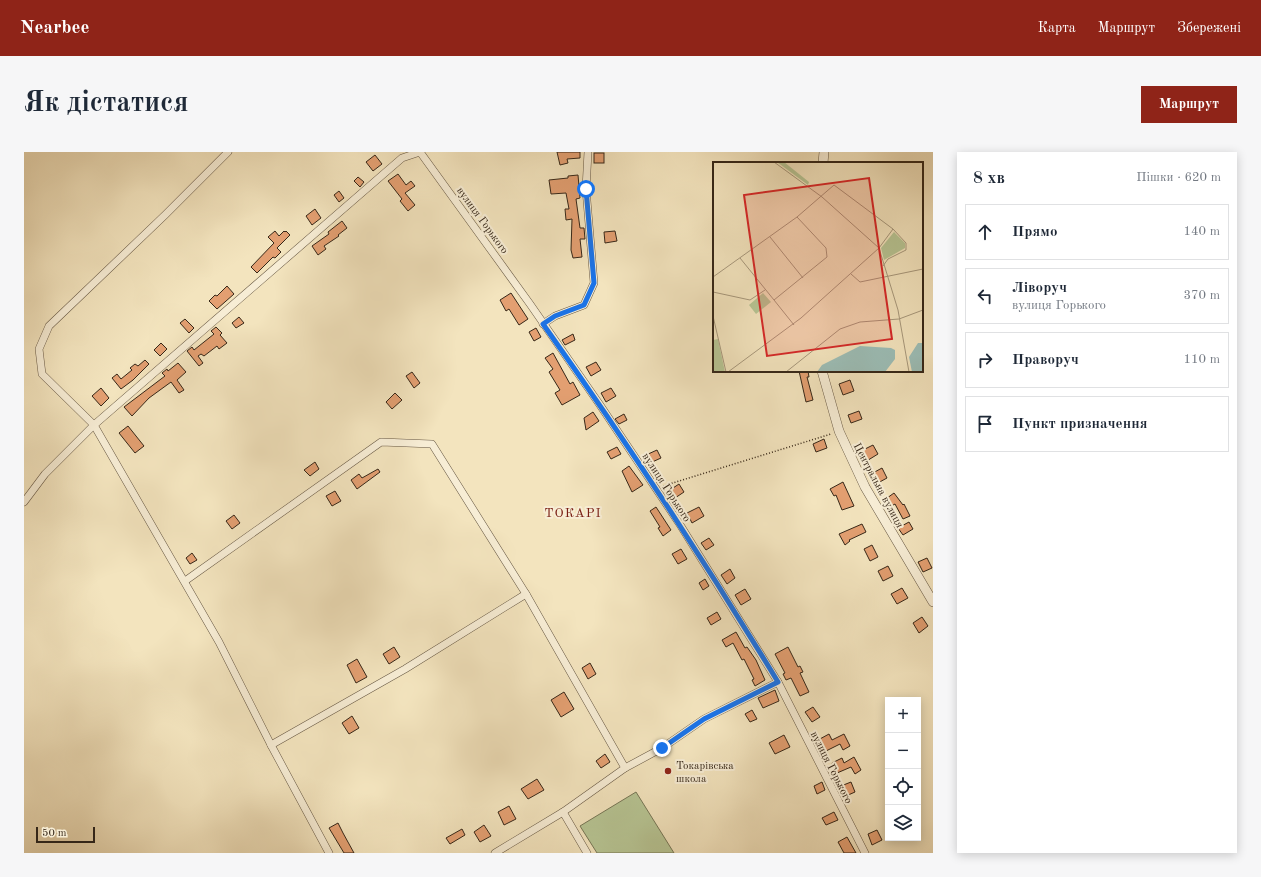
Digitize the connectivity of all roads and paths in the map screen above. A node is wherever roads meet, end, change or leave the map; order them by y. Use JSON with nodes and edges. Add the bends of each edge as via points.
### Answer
{"nodes":[{"id":1,"x":228,"y":152,"type":"edge"},
{"id":2,"x":420,"y":152,"type":"edge"},
{"id":3,"x":424,"y":152,"type":"edge"},
{"id":4,"x":588,"y":152,"type":"edge"},
{"id":5,"x":824,"y":152,"type":"edge"},
{"id":6,"x":823,"y":162,"type":"edge"},
{"id":7,"x":543,"y":324,"type":"junction"},
{"id":8,"x":822,"y":372,"type":"edge"},
{"id":9,"x":94,"y":425,"type":"junction"},
{"id":10,"x":839,"y":431,"type":"junction"},
{"id":11,"x":655,"y":488,"type":"junction"},
{"id":12,"x":24,"y":502,"type":"edge"},
{"id":13,"x":184,"y":581,"type":"junction"},
{"id":14,"x":526,"y":594,"type":"junction"},
{"id":15,"x":933,"y":602,"type":"edge"},
{"id":16,"x":778,"y":682,"type":"junction"},
{"id":17,"x":271,"y":745,"type":"junction"},
{"id":18,"x":625,"y":768,"type":"junction"},
{"id":19,"x":563,"y":812,"type":"junction"},
{"id":20,"x":329,"y":853,"type":"edge"},
{"id":21,"x":496,"y":853,"type":"edge"},
{"id":22,"x":587,"y":853,"type":"edge"},
{"id":23,"x":865,"y":853,"type":"edge"}],
"edges":[{"from":1,"to":9,"type":"street","via":[[49,326],[39,349],[42,374]]},
{"from":2,"to":3,"type":"street"},
{"from":2,"to":7,"type":"street","name":"вулиця Горького"},
{"from":2,"to":9,"type":"street","via":[[402,158]]},
{"from":4,"to":7,"type":"street","via":[[586,189],[594,283],[584,305],[555,316]]},
{"from":5,"to":6,"type":"street"},
{"from":7,"to":11,"type":"street","name":"вулиця Горького"},
{"from":8,"to":10,"type":"street","name":"Центральна вулиця"},
{"from":9,"to":12,"type":"street","via":[[45,474]]},
{"from":9,"to":13,"type":"street"},
{"from":10,"to":11,"type":"path"},
{"from":10,"to":15,"type":"street","name":"Центральна вулиця","via":[[865,487]]},
{"from":11,"to":16,"type":"street","name":"вулиця Горького"},
{"from":13,"to":14,"type":"street","via":[[381,442],[432,444]]},
{"from":13,"to":17,"type":"street"},
{"from":14,"to":17,"type":"street","via":[[405,669]]},
{"from":14,"to":18,"type":"street"},
{"from":16,"to":18,"type":"street","via":[[704,719],[662,748]]},
{"from":16,"to":23,"type":"street","name":"вулиця Горького"},
{"from":17,"to":20,"type":"street"},
{"from":18,"to":19,"type":"street"},
{"from":19,"to":21,"type":"street"},
{"from":19,"to":22,"type":"street"}]}
